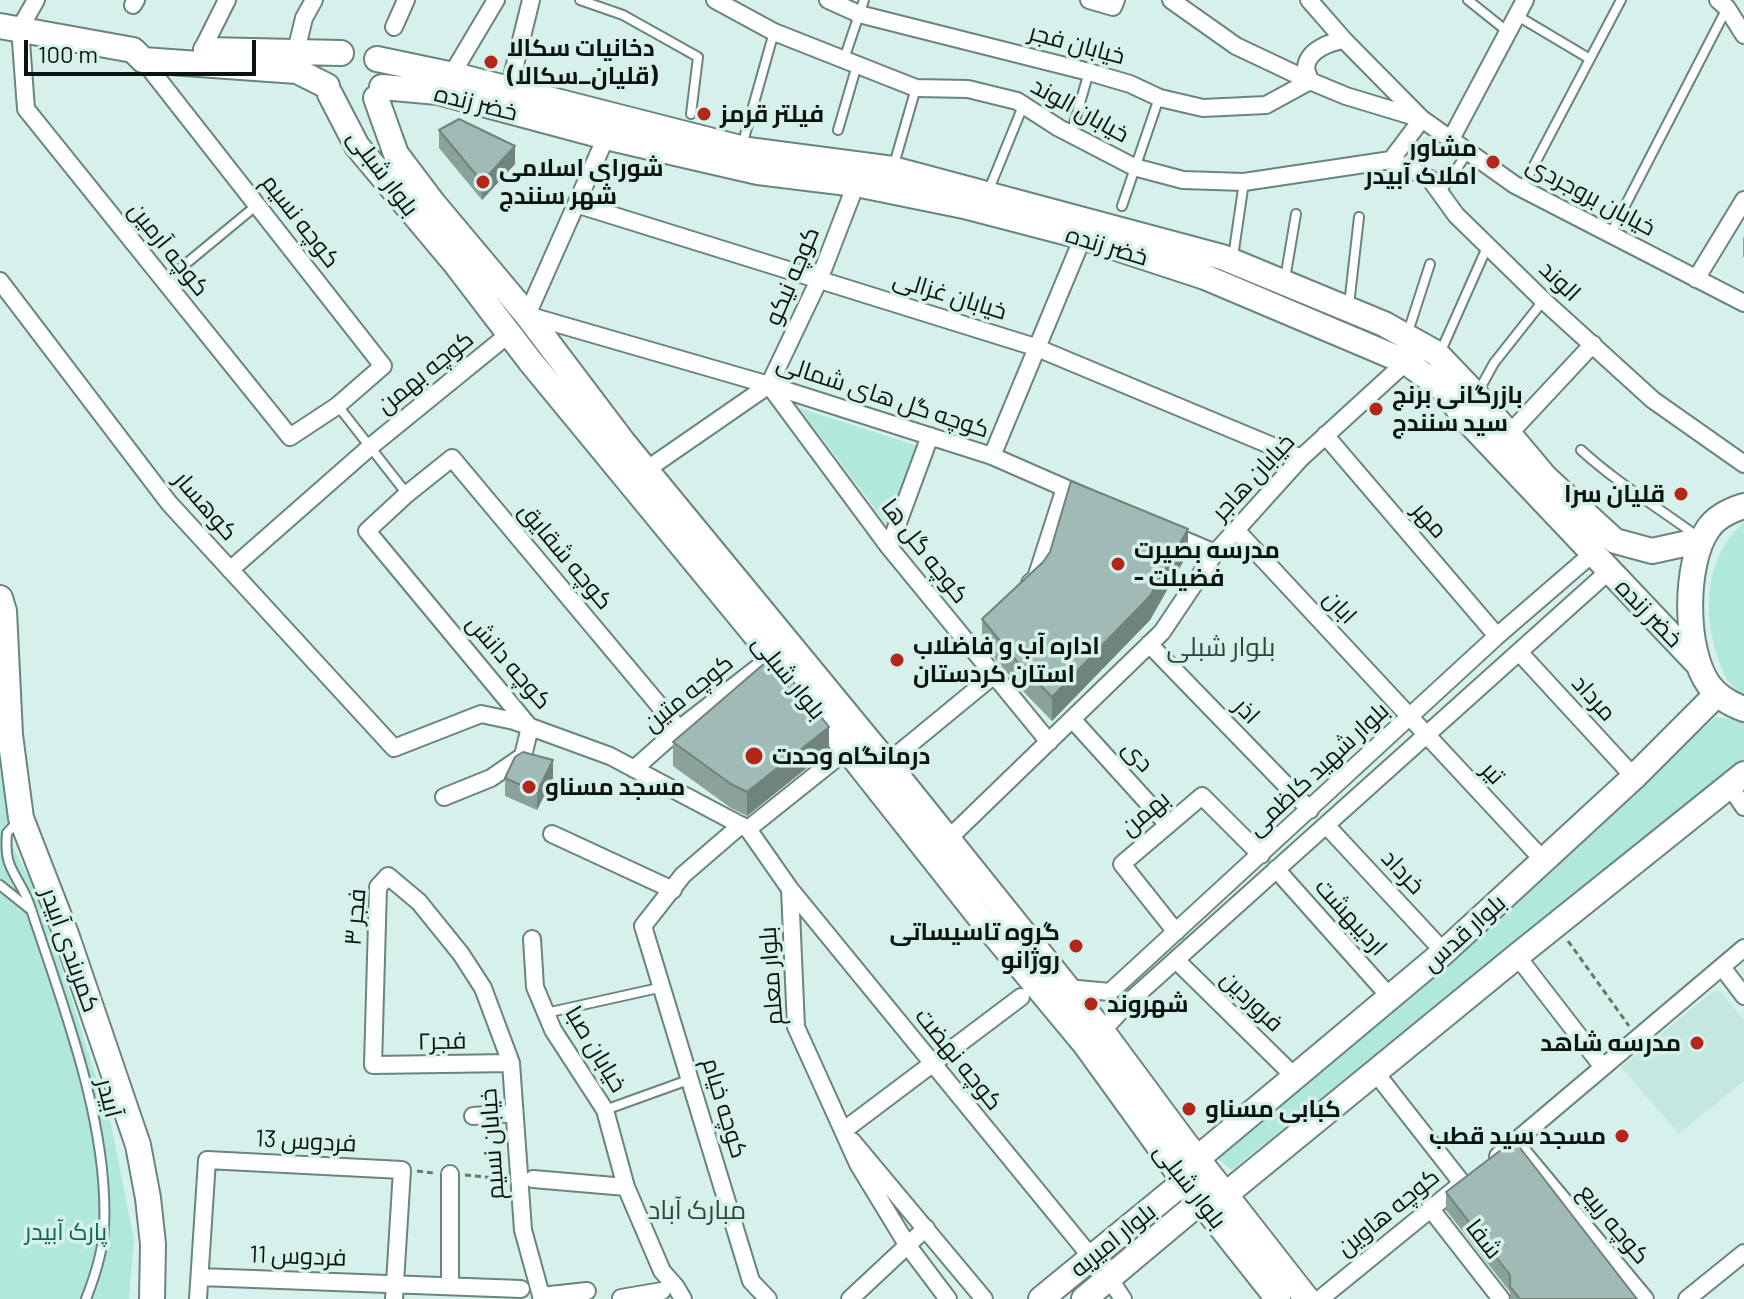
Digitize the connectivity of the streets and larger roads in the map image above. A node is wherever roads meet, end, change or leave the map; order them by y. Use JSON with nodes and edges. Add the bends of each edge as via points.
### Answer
{"nodes":[{"id":1,"x":36,"y":0,"type":"edge"},
{"id":2,"x":227,"y":0,"type":"edge"},
{"id":3,"x":314,"y":0,"type":"edge"},
{"id":4,"x":406,"y":0,"type":"edge"},
{"id":5,"x":496,"y":0,"type":"edge"},
{"id":6,"x":531,"y":0,"type":"edge"},
{"id":7,"x":715,"y":0,"type":"edge"},
{"id":8,"x":828,"y":0,"type":"edge"},
{"id":9,"x":1089,"y":0,"type":"edge"},
{"id":10,"x":1116,"y":0,"type":"edge"},
{"id":11,"x":1171,"y":0,"type":"edge"},
{"id":12,"x":1309,"y":0,"type":"edge"},
{"id":13,"x":1723,"y":4,"type":"edge"},
{"id":14,"x":862,"y":7,"type":"edge"},
{"id":15,"x":1521,"y":8,"type":"edge"},
{"id":16,"x":10,"y":27,"type":"edge"},
{"id":17,"x":394,"y":27,"type":"dead end"},
{"id":18,"x":1744,"y":35,"type":"edge"},
{"id":19,"x":1344,"y":40,"type":"junction"},
{"id":20,"x":202,"y":50,"type":"junction"},
{"id":21,"x":296,"y":51,"type":"junction"},
{"id":22,"x":341,"y":53,"type":"junction"},
{"id":23,"x":138,"y":55,"type":"junction"},
{"id":24,"x":377,"y":59,"type":"junction"},
{"id":25,"x":452,"y":74,"type":"junction"},
{"id":26,"x":1310,"y":81,"type":"junction"},
{"id":27,"x":509,"y":89,"type":"junction"},
{"id":28,"x":328,"y":90,"type":"junction"},
{"id":29,"x":379,"y":93,"type":"junction"},
{"id":30,"x":1422,"y":119,"type":"junction"},
{"id":31,"x":606,"y":137,"type":"junction"},
{"id":32,"x":1451,"y":139,"type":"junction"},
{"id":33,"x":1391,"y":160,"type":"junction"},
{"id":34,"x":856,"y":184,"type":"junction"},
{"id":35,"x":1744,"y":200,"type":"edge"},
{"id":36,"x":576,"y":204,"type":"junction"},
{"id":37,"x":1083,"y":237,"type":"junction"},
{"id":38,"x":1696,"y":279,"type":"junction"},
{"id":39,"x":819,"y":280,"type":"junction"},
{"id":40,"x":0,"y":281,"type":"edge"},
{"id":41,"x":1744,"y":303,"type":"edge"},
{"id":42,"x":527,"y":315,"type":"junction"},
{"id":43,"x":509,"y":334,"type":"junction"},
{"id":44,"x":1593,"y":344,"type":"junction"},
{"id":45,"x":1035,"y":347,"type":"junction"},
{"id":46,"x":1406,"y":362,"type":"junction"},
{"id":47,"x":769,"y":385,"type":"junction"},
{"id":48,"x":337,"y":406,"type":"joint"},
{"id":49,"x":1509,"y":434,"type":"junction"},
{"id":50,"x":1325,"y":435,"type":"junction"},
{"id":51,"x":930,"y":436,"type":"junction"},
{"id":52,"x":992,"y":456,"type":"junction"},
{"id":53,"x":1301,"y":458,"type":"junction"},
{"id":54,"x":1744,"y":464,"type":"edge"},
{"id":55,"x":646,"y":470,"type":"junction"},
{"id":56,"x":1065,"y":488,"type":"junction"},
{"id":57,"x":1744,"y":489,"type":"edge"},
{"id":58,"x":407,"y":494,"type":"joint"},
{"id":59,"x":1106,"y":506,"type":"edge"},
{"id":60,"x":1744,"y":506,"type":"edge"},
{"id":61,"x":1719,"y":518,"type":"junction"},
{"id":62,"x":1147,"y":523,"type":"edge"},
{"id":63,"x":1236,"y":530,"type":"junction"},
{"id":64,"x":1702,"y":540,"type":"junction"},
{"id":65,"x":889,"y":547,"type":"junction"},
{"id":66,"x":1215,"y":553,"type":"junction"},
{"id":67,"x":1600,"y":562,"type":"junction"},
{"id":68,"x":230,"y":570,"type":"junction"},
{"id":69,"x":0,"y":598,"type":"edge"},
{"id":70,"x":1013,"y":599,"type":"edge"},
{"id":71,"x":1497,"y":636,"type":"junction"},
{"id":72,"x":1149,"y":644,"type":"junction"},
{"id":73,"x":1519,"y":652,"type":"junction"},
{"id":74,"x":773,"y":656,"type":"junction"},
{"id":75,"x":1698,"y":664,"type":"junction"},
{"id":76,"x":994,"y":675,"type":"junction"},
{"id":77,"x":1717,"y":694,"type":"junction"},
{"id":78,"x":1744,"y":709,"type":"edge"},
{"id":79,"x":1409,"y":717,"type":"junction"},
{"id":80,"x":1072,"y":719,"type":"junction"},
{"id":81,"x":530,"y":727,"type":"junction"},
{"id":82,"x":679,"y":729,"type":"junction"},
{"id":83,"x":1425,"y":736,"type":"junction"},
{"id":84,"x":1049,"y":742,"type":"junction"},
{"id":85,"x":5,"y":744,"type":"edge"},
{"id":86,"x":848,"y":749,"type":"junction"},
{"id":87,"x":887,"y":763,"type":"junction"},
{"id":88,"x":634,"y":769,"type":"junction"},
{"id":89,"x":1634,"y":777,"type":"junction"},
{"id":90,"x":1737,"y":779,"type":"edge"},
{"id":91,"x":444,"y":797,"type":"dead end"},
{"id":92,"x":1744,"y":807,"type":"edge"},
{"id":93,"x":1310,"y":810,"type":"junction"},
{"id":94,"x":1168,"y":825,"type":"junction"},
{"id":95,"x":1326,"y":825,"type":"junction"},
{"id":96,"x":744,"y":827,"type":"junction"},
{"id":97,"x":552,"y":834,"type":"dead end"},
{"id":98,"x":947,"y":840,"type":"junction"},
{"id":99,"x":1261,"y":855,"type":"junction"},
{"id":100,"x":1544,"y":861,"type":"junction"},
{"id":101,"x":1276,"y":869,"type":"junction"},
{"id":102,"x":790,"y":889,"type":"junction"},
{"id":103,"x":673,"y":890,"type":"junction"},
{"id":104,"x":1176,"y":932,"type":"junction"},
{"id":105,"x":532,"y":939,"type":"dead end"},
{"id":106,"x":1744,"y":948,"type":"edge"},
{"id":107,"x":1444,"y":952,"type":"junction"},
{"id":108,"x":1517,"y":956,"type":"junction"},
{"id":109,"x":1176,"y":960,"type":"junction"},
{"id":110,"x":1722,"y":967,"type":"junction"},
{"id":111,"x":483,"y":988,"type":"joint"},
{"id":112,"x":1067,"y":988,"type":"junction"},
{"id":113,"x":1744,"y":996,"type":"edge"},
{"id":114,"x":1021,"y":997,"type":"dead end"},
{"id":115,"x":1390,"y":997,"type":"junction"},
{"id":116,"x":1102,"y":1031,"type":"junction"},
{"id":117,"x":511,"y":1063,"type":"junction"},
{"id":118,"x":932,"y":1064,"type":"junction"},
{"id":119,"x":373,"y":1065,"type":"joint"},
{"id":120,"x":1602,"y":1066,"type":"junction"},
{"id":121,"x":1375,"y":1072,"type":"junction"},
{"id":122,"x":1295,"y":1077,"type":"junction"},
{"id":123,"x":514,"y":1113,"type":"junction"},
{"id":124,"x":473,"y":1116,"type":"dead end"},
{"id":125,"x":843,"y":1131,"type":"junction"},
{"id":126,"x":1515,"y":1142,"type":"junction"},
{"id":127,"x":1198,"y":1158,"type":"junction"},
{"id":128,"x":450,"y":1174,"type":"dead end"},
{"id":129,"x":1472,"y":1175,"type":"junction"},
{"id":130,"x":533,"y":1179,"type":"dead end"},
{"id":131,"x":1185,"y":1181,"type":"junction"},
{"id":132,"x":626,"y":1187,"type":"junction"},
{"id":133,"x":1225,"y":1195,"type":"junction"},
{"id":134,"x":1201,"y":1201,"type":"junction"},
{"id":135,"x":1430,"y":1208,"type":"junction"},
{"id":136,"x":926,"y":1228,"type":"junction"},
{"id":137,"x":908,"y":1246,"type":"junction"},
{"id":138,"x":1744,"y":1253,"type":"edge"},
{"id":139,"x":1092,"y":1258,"type":"junction"},
{"id":140,"x":662,"y":1271,"type":"junction"},
{"id":141,"x":200,"y":1277,"type":"junction"},
{"id":142,"x":1109,"y":1278,"type":"junction"},
{"id":143,"x":450,"y":1286,"type":"junction"},
{"id":144,"x":521,"y":1289,"type":"dead end"},
{"id":145,"x":587,"y":1291,"type":"dead end"},
{"id":146,"x":394,"y":1292,"type":"edge"},
{"id":147,"x":664,"y":1295,"type":"edge"},
{"id":148,"x":1698,"y":1296,"type":"edge"},
{"id":149,"x":541,"y":1298,"type":"edge"},
{"id":150,"x":621,"y":1298,"type":"edge"},
{"id":151,"x":1275,"y":1298,"type":"edge"},
{"id":152,"x":152,"y":1299,"type":"edge"},
{"id":153,"x":198,"y":1299,"type":"edge"},
{"id":154,"x":683,"y":1299,"type":"edge"},
{"id":155,"x":768,"y":1299,"type":"edge"},
{"id":156,"x":850,"y":1299,"type":"edge"},
{"id":157,"x":948,"y":1299,"type":"edge"},
{"id":158,"x":984,"y":1299,"type":"edge"},
{"id":159,"x":1041,"y":1299,"type":"edge"},
{"id":160,"x":1084,"y":1299,"type":"edge"},
{"id":161,"x":1123,"y":1299,"type":"edge"},
{"id":162,"x":1307,"y":1299,"type":"edge"},
{"id":163,"x":1320,"y":1299,"type":"edge"},
{"id":164,"x":1501,"y":1299,"type":"edge"},
{"id":165,"x":1645,"y":1299,"type":"edge"}],
"edges":[{"from":1,"to":16,"type":"street"},
{"from":2,"to":20,"type":"street"},
{"from":3,"to":21,"type":"street"},
{"from":4,"to":17,"type":"street"},
{"from":5,"to":25,"type":"street"},
{"from":6,"to":27,"type":"street"},
{"from":7,"to":33,"type":"street","name":"خیابان الوند","via":[[774,32],[916,88],[968,89],[1017,101],[1134,167],[1183,180],[1244,182]]},
{"from":8,"to":14,"type":"street","name":"خیابان فجر"},
{"from":9,"to":10,"type":"street","via":[[1113,7]]},
{"from":11,"to":26,"type":"street","name":"خیابان بروجردی","via":[[1236,46]]},
{"from":12,"to":19,"type":"street","name":"خیابان بروجردی"},
{"from":13,"to":18,"type":"street"},
{"from":14,"to":26,"type":"street","name":"خیابان فجر","via":[[1203,108],[1266,105]]},
{"from":15,"to":32,"type":"street"},
{"from":16,"to":23,"type":"street"},
{"from":16,"to":48,"type":"street","name":"کوچه آرمین","via":[[26,109],[290,437]]},
{"from":19,"to":26,"type":"street","via":[[1311,56],[1306,67]]},
{"from":19,"to":30,"type":"street","name":"خیابان بروجردی"},
{"from":20,"to":21,"type":"street"},
{"from":20,"to":23,"type":"street","via":[[145,45]]},
{"from":21,"to":22,"type":"street"},
{"from":22,"to":24,"type":"street","via":[[360,50]]},
{"from":22,"to":28,"type":"street","via":[[328,66]]},
{"from":23,"to":28,"type":"street","via":[[297,71]]},
{"from":23,"to":48,"type":"street","name":"کوچه نسیم","via":[[383,366]]},
{"from":24,"to":25,"type":"street","name":"خضر زنده"},
{"from":24,"to":29,"type":"street","via":[[382,68]]},
{"from":25,"to":27,"type":"street","name":"خضر زنده"},
{"from":26,"to":30,"type":"street","name":"خیابان بروجردی"},
{"from":27,"to":49,"type":"street","name":"خضر زنده","via":[[748,150],[893,169],[1233,262],[1349,310],[1439,356]]},
{"from":28,"to":29,"type":"street","via":[[336,101],[352,107],[361,107]]},
{"from":28,"to":43,"type":"street","name":"بلوار شبلی","via":[[357,146]]},
{"from":29,"to":31,"type":"street","name":"خضر زنده","via":[[438,92]]},
{"from":29,"to":42,"type":"street","name":"بلوار شبلی","via":[[396,154]]},
{"from":30,"to":32,"type":"street","name":"خیابان بروجردی"},
{"from":30,"to":33,"type":"street"},
{"from":31,"to":34,"type":"street","name":"خضر زنده","via":[[758,172]]},
{"from":31,"to":36,"type":"street"},
{"from":32,"to":38,"type":"street","name":"خیابان بروجردی","via":[[1522,188]]},
{"from":33,"to":44,"type":"street","name":"الوند","via":[[1430,179],[1456,215]]},
{"from":34,"to":37,"type":"street","name":"خضر زنده"},
{"from":34,"to":39,"type":"street","name":"کوچه نیکو"},
{"from":35,"to":38,"type":"street"},
{"from":36,"to":39,"type":"street","name":"خیابان غزالی"},
{"from":36,"to":42,"type":"street"},
{"from":37,"to":45,"type":"street"},
{"from":37,"to":46,"type":"street","name":"خضر زنده","via":[[1205,277]]},
{"from":38,"to":41,"type":"street","name":"خیابان بروجردی"},
{"from":39,"to":45,"type":"street","name":"خیابان غزالی"},
{"from":39,"to":47,"type":"street","name":"کوچه نیکو"},
{"from":40,"to":68,"type":"street","name":"کوهسار","via":[[169,503]]},
{"from":42,"to":43,"type":"street"},
{"from":42,"to":47,"type":"street","name":"کوچه گل های شمالی"},
{"from":42,"to":55,"type":"street","name":"بلوار شبلی"},
{"from":43,"to":68,"type":"street","name":"کوچه بهمن"},
{"from":43,"to":74,"type":"street","name":"بلوار شبلی"},
{"from":44,"to":49,"type":"street"},
{"from":44,"to":54,"type":"street","name":"الوند","via":[[1653,400]]},
{"from":45,"to":52,"type":"street"},
{"from":45,"to":53,"type":"street","name":"خیابان غزالی"},
{"from":46,"to":50,"type":"street","name":"خیابان هاجر"},
{"from":46,"to":67,"type":"street","name":"خضر زنده","via":[[1443,389]]},
{"from":47,"to":51,"type":"street","name":"کوچه گل های شمالی"},
{"from":47,"to":55,"type":"street"},
{"from":47,"to":65,"type":"street","name":"کوچه گل ها"},
{"from":49,"to":64,"type":"street","name":"خضر زنده","via":[[1545,477],[1615,541],[1652,551]]},
{"from":50,"to":53,"type":"street","name":"خیابان هاجر"},
{"from":50,"to":71,"type":"street","name":"مهر"},
{"from":51,"to":52,"type":"street","name":"کوچه گل های شمالی"},
{"from":51,"to":65,"type":"street"},
{"from":52,"to":56,"type":"street","name":"کوچه گل های شمالی"},
{"from":53,"to":63,"type":"street","name":"خیابان هاجر"},
{"from":55,"to":87,"type":"street","name":"بلوار شبلی"},
{"from":56,"to":59,"type":"street","name":"کوچه گل های شمالی"},
{"from":56,"to":70,"type":"street","via":[[1036,578]]},
{"from":57,"to":61,"type":"street"},
{"from":58,"to":81,"type":"street","name":"کوچه دانش","via":[[367,531]]},
{"from":58,"to":82,"type":"street","name":"کوچه شقایق","via":[[452,458]]},
{"from":60,"to":61,"type":"street"},
{"from":61,"to":64,"type":"street"},
{"from":62,"to":66,"type":"street"},
{"from":63,"to":66,"type":"street","name":"خیابان هاجر"},
{"from":63,"to":79,"type":"street","name":"ابان"},
{"from":64,"to":75,"type":"street","via":[[1691,595]]},
{"from":65,"to":76,"type":"street","name":"کوچه گل ها","via":[[973,637]]},
{"from":66,"to":72,"type":"street","name":"خیابان هاجر"},
{"from":67,"to":71,"type":"street","name":"بلوار شهید کاظمی"},
{"from":67,"to":73,"type":"street","name":"بلوار شهید کاظمی"},
{"from":67,"to":75,"type":"street","name":"خضر زنده"},
{"from":68,"to":81,"type":"street","name":"کوهسار","via":[[394,748],[481,714]]},
{"from":69,"to":85,"type":"street","name":"کمربندی آبیدر"},
{"from":71,"to":79,"type":"street","name":"بلوار شهید کاظمی"},
{"from":72,"to":80,"type":"street","name":"خیابان هاجر"},
{"from":72,"to":93,"type":"street","name":"اذر"},
{"from":73,"to":83,"type":"street","name":"بلوار شهید کاظمی"},
{"from":73,"to":89,"type":"street","name":"مرداد"},
{"from":74,"to":82,"type":"street","name":"کوچه متین"},
{"from":74,"to":86,"type":"street","name":"بلوار شبلی"},
{"from":75,"to":77,"type":"street"},
{"from":76,"to":84,"type":"street","name":"کوچه گل ها"},
{"from":76,"to":87,"type":"street"},
{"from":77,"to":78,"type":"street"},
{"from":77,"to":89,"type":"street","name":"بلوار قدس"},
{"from":79,"to":83,"type":"street","name":"تیر"},
{"from":79,"to":93,"type":"street","name":"بلوار شهید کاظمی"},
{"from":80,"to":84,"type":"street","name":"خیابان هاجر"},
{"from":80,"to":94,"type":"street","name":"دی"},
{"from":81,"to":88,"type":"street","name":"کوچه دانش"},
{"from":81,"to":91,"type":"street","via":[[523,756],[491,778]]},
{"from":82,"to":88,"type":"street","name":"کوچه متین"},
{"from":83,"to":95,"type":"street","name":"بلوار شهید کاظمی"},
{"from":83,"to":100,"type":"street","name":"تیر"},
{"from":84,"to":98,"type":"street","name":"خیابان هاجر"},
{"from":85,"to":152,"type":"street","name":"کمربندی آبیدر","via":[[16,805],[138,1145],[153,1244]]},
{"from":86,"to":96,"type":"street"},
{"from":86,"to":131,"type":"street","name":"بلوار شبلی","via":[[1085,1044]]},
{"from":87,"to":98,"type":"street","name":"بلوار شبلی"},
{"from":88,"to":96,"type":"street","name":"کوچه دانش"},
{"from":89,"to":100,"type":"street","name":"بلوار قدس"},
{"from":90,"to":92,"type":"street"},
{"from":90,"to":108,"type":"street","name":"بلوار قدس"},
{"from":93,"to":99,"type":"street","name":"بلوار شهید کاظمی"},
{"from":94,"to":99,"type":"street","name":"بهمن","via":[[1202,796]]},
{"from":94,"to":104,"type":"street","name":"بهمن","via":[[1122,864]]},
{"from":95,"to":101,"type":"street","name":"بلوار شهید کاظمی"},
{"from":95,"to":107,"type":"street","name":"خرداد"},
{"from":96,"to":102,"type":"street"},
{"from":96,"to":103,"type":"street","via":[[683,875]]},
{"from":97,"to":103,"type":"street"},
{"from":98,"to":112,"type":"street","name":"بلوار شبلی"},
{"from":99,"to":104,"type":"street","name":"بلوار شهید کاظمی"},
{"from":100,"to":107,"type":"street","name":"بلوار قدس"},
{"from":101,"to":109,"type":"street","name":"بلوار شهید کاظمی"},
{"from":101,"to":115,"type":"street","name":"اردیبهشت"},
{"from":102,"to":118,"type":"street","name":"کوچه نهضت"},
{"from":102,"to":125,"type":"street","name":"بلوار معلم","via":[[796,1027]]},
{"from":103,"to":155,"type":"street","name":"کوچه خیام","via":[[643,926],[751,1281]]},
{"from":104,"to":112,"type":"street","name":"بلوار شهید کاظمی","via":[[1110,992]]},
{"from":105,"to":132,"type":"street","name":"خیابان صبا","via":[[535,987],[553,1030],[605,1110]]},
{"from":106,"to":110,"type":"street","name":"کوچه هاوین"},
{"from":107,"to":115,"type":"street","name":"بلوار قدس"},
{"from":108,"to":120,"type":"street"},
{"from":108,"to":121,"type":"street","name":"بلوار قدس"},
{"from":109,"to":116,"type":"street","name":"بلوار شهید کاظمی"},
{"from":109,"to":122,"type":"street","name":"فروردین"},
{"from":110,"to":113,"type":"street"},
{"from":110,"to":120,"type":"street","name":"کوچه هاوین"},
{"from":111,"to":117,"type":"street","name":"خیابان نسیم"},
{"from":111,"to":119,"type":"street","name":"فجر ۳","via":[[419,902],[388,876],[382,880]]},
{"from":112,"to":116,"type":"street","name":"بلوار شبلی"},
{"from":114,"to":118,"type":"street"},
{"from":115,"to":122,"type":"street","name":"بلوار قدس"},
{"from":116,"to":127,"type":"street","name":"بلوار شبلی"},
{"from":117,"to":119,"type":"street","name":"فجر۲"},
{"from":117,"to":123,"type":"street","name":"خیابان نسیم"},
{"from":118,"to":125,"type":"street"},
{"from":118,"to":139,"type":"street","name":"کوچه نهضت"},
{"from":120,"to":126,"type":"street","name":"کوچه هاوین"},
{"from":121,"to":129,"type":"street"},
{"from":121,"to":133,"type":"street","name":"بلوار قدس"},
{"from":122,"to":127,"type":"street","name":"بلوار قدس"},
{"from":123,"to":124,"type":"street"},
{"from":123,"to":149,"type":"street","name":"خیابان نسیم","via":[[523,1230]]},
{"from":125,"to":136,"type":"street","name":"بلوار معلم"},
{"from":125,"to":137,"type":"street","name":"بلوار معلم"},
{"from":126,"to":129,"type":"street","name":"کوچه هاوین"},
{"from":126,"to":165,"type":"street","name":"کوچه ربیع"},
{"from":127,"to":133,"type":"street","name":"بلوار شبلی"},
{"from":128,"to":143,"type":"street"},
{"from":129,"to":135,"type":"street","name":"کوچه هاوین"},
{"from":130,"to":132,"type":"street"},
{"from":131,"to":134,"type":"street","name":"بلوار شبلی"},
{"from":131,"to":139,"type":"street","name":"بلوار امیریه"},
{"from":132,"to":140,"type":"street","name":"خیابان صبا"},
{"from":133,"to":162,"type":"street","name":"بلوار شبلی"},
{"from":134,"to":142,"type":"street","name":"بلوار امیریه"},
{"from":134,"to":151,"type":"street","name":"بلوار شبلی"},
{"from":135,"to":163,"type":"street","name":"کوچه هاوین"},
{"from":135,"to":164,"type":"street","name":"شفا"},
{"from":136,"to":137,"type":"street"},
{"from":136,"to":158,"type":"street","name":"بلوار معلم"},
{"from":137,"to":156,"type":"street"},
{"from":137,"to":157,"type":"street","name":"بلوار معلم"},
{"from":138,"to":148,"type":"street"},
{"from":139,"to":159,"type":"street","name":"بلوار امیریه"},
{"from":140,"to":147,"type":"street","name":"خیابان صبا"},
{"from":140,"to":154,"type":"street","name":"خیابان صبا"},
{"from":141,"to":146,"type":"street","name":"فردوس 11"},
{"from":141,"to":146,"type":"street","name":"فردوس 13","via":[[207,1160],[402,1170]]},
{"from":141,"to":153,"type":"street"},
{"from":142,"to":160,"type":"street","name":"بلوار امیریه"},
{"from":142,"to":161,"type":"street"},
{"from":143,"to":144,"type":"street","name":"فردوس 11"},
{"from":143,"to":146,"type":"street","name":"فردوس 11"},
{"from":145,"to":149,"type":"street"},
{"from":147,"to":150,"type":"street"}]}
